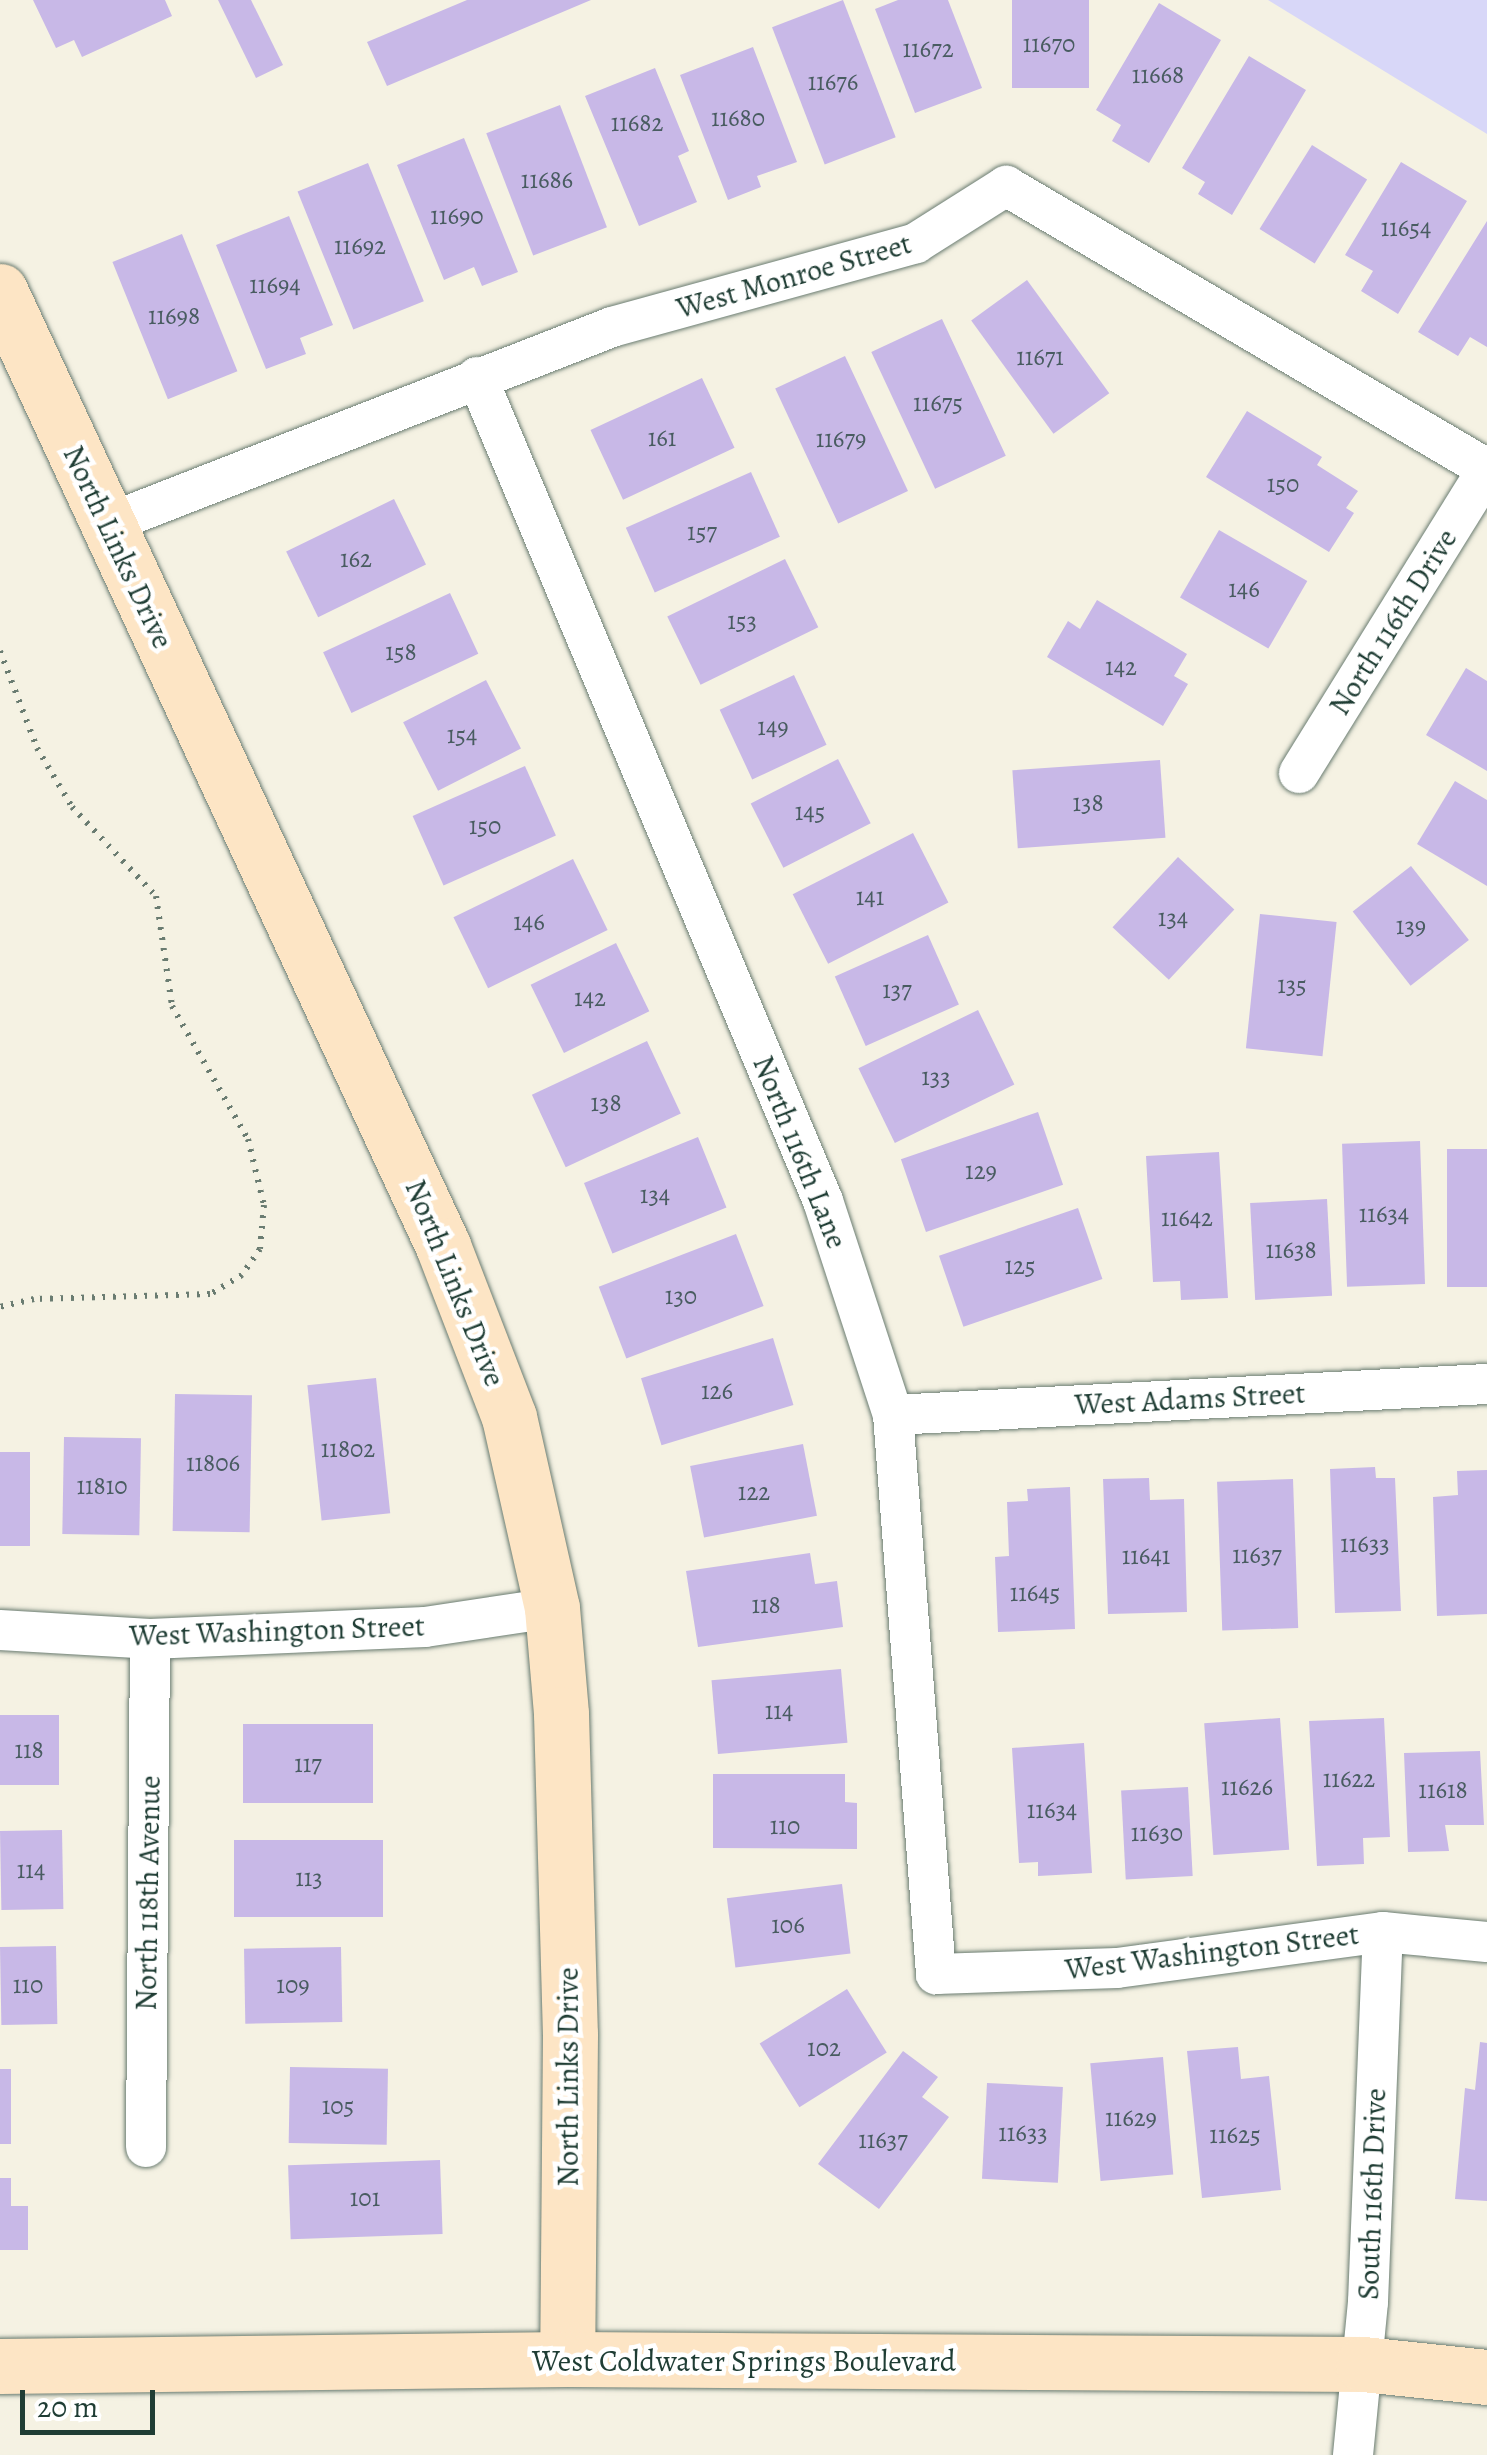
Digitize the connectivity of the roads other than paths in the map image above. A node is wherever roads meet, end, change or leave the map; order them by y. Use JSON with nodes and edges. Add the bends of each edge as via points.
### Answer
{"nodes":[{"id":1,"x":0,"y":291,"type":"edge"},
{"id":2,"x":477,"y":377,"type":"junction"},
{"id":3,"x":1487,"y":470,"type":"edge"},
{"id":4,"x":107,"y":524,"type":"junction"},
{"id":5,"x":1299,"y":773,"type":"dead end"},
{"id":6,"x":1487,"y":1384,"type":"edge"},
{"id":7,"x":893,"y":1415,"type":"junction"},
{"id":8,"x":552,"y":1608,"type":"junction"},
{"id":9,"x":0,"y":1630,"type":"edge"},
{"id":10,"x":150,"y":1639,"type":"junction"},
{"id":11,"x":1383,"y":1932,"type":"junction"},
{"id":12,"x":1487,"y":1942,"type":"edge"},
{"id":13,"x":936,"y":1974,"type":"joint"},
{"id":14,"x":146,"y":2147,"type":"dead end"},
{"id":15,"x":567,"y":2359,"type":"junction"},
{"id":16,"x":1363,"y":2364,"type":"junction"},
{"id":17,"x":0,"y":2366,"type":"edge"},
{"id":18,"x":1487,"y":2377,"type":"edge"},
{"id":19,"x":1353,"y":2455,"type":"edge"}],
"edges":[{"from":1,"to":4,"type":"street","name":"North Links Drive"},
{"from":2,"to":3,"type":"street","name":"West Monroe Street","via":[[612,327],[916,243],[1006,186]]},
{"from":2,"to":4,"type":"street","name":"West Monroe Street"},
{"from":2,"to":7,"type":"street","name":"North 116th Lane","via":[[823,1201]]},
{"from":3,"to":5,"type":"street","name":"North 116th Drive"},
{"from":4,"to":8,"type":"street","name":"North Links Drive","via":[[443,1246],[509,1417]]},
{"from":6,"to":7,"type":"street","name":"West Adams Street"},
{"from":7,"to":13,"type":"street","name":"North 116th Lane"},
{"from":8,"to":10,"type":"street","name":"West Washington Street","via":[[425,1628]]},
{"from":8,"to":15,"type":"street","name":"North Links Drive","via":[[568,1823]]},
{"from":9,"to":10,"type":"street","name":"West Washington Street"},
{"from":10,"to":14,"type":"street","name":"North 118th Avenue"},
{"from":11,"to":12,"type":"street","name":"West Washington Street"},
{"from":11,"to":13,"type":"street","name":"West Washington Street","via":[[1117,1968]]},
{"from":11,"to":16,"type":"street","name":"South 116th Drive"},
{"from":15,"to":16,"type":"street","name":"West Coldwater Springs Boulevard"},
{"from":15,"to":17,"type":"street","name":"West Coldwater Springs Boulevard"},
{"from":16,"to":18,"type":"street","name":"West Coldwater Springs Boulevard"},
{"from":16,"to":19,"type":"street","name":"South 116th Drive"}]}
